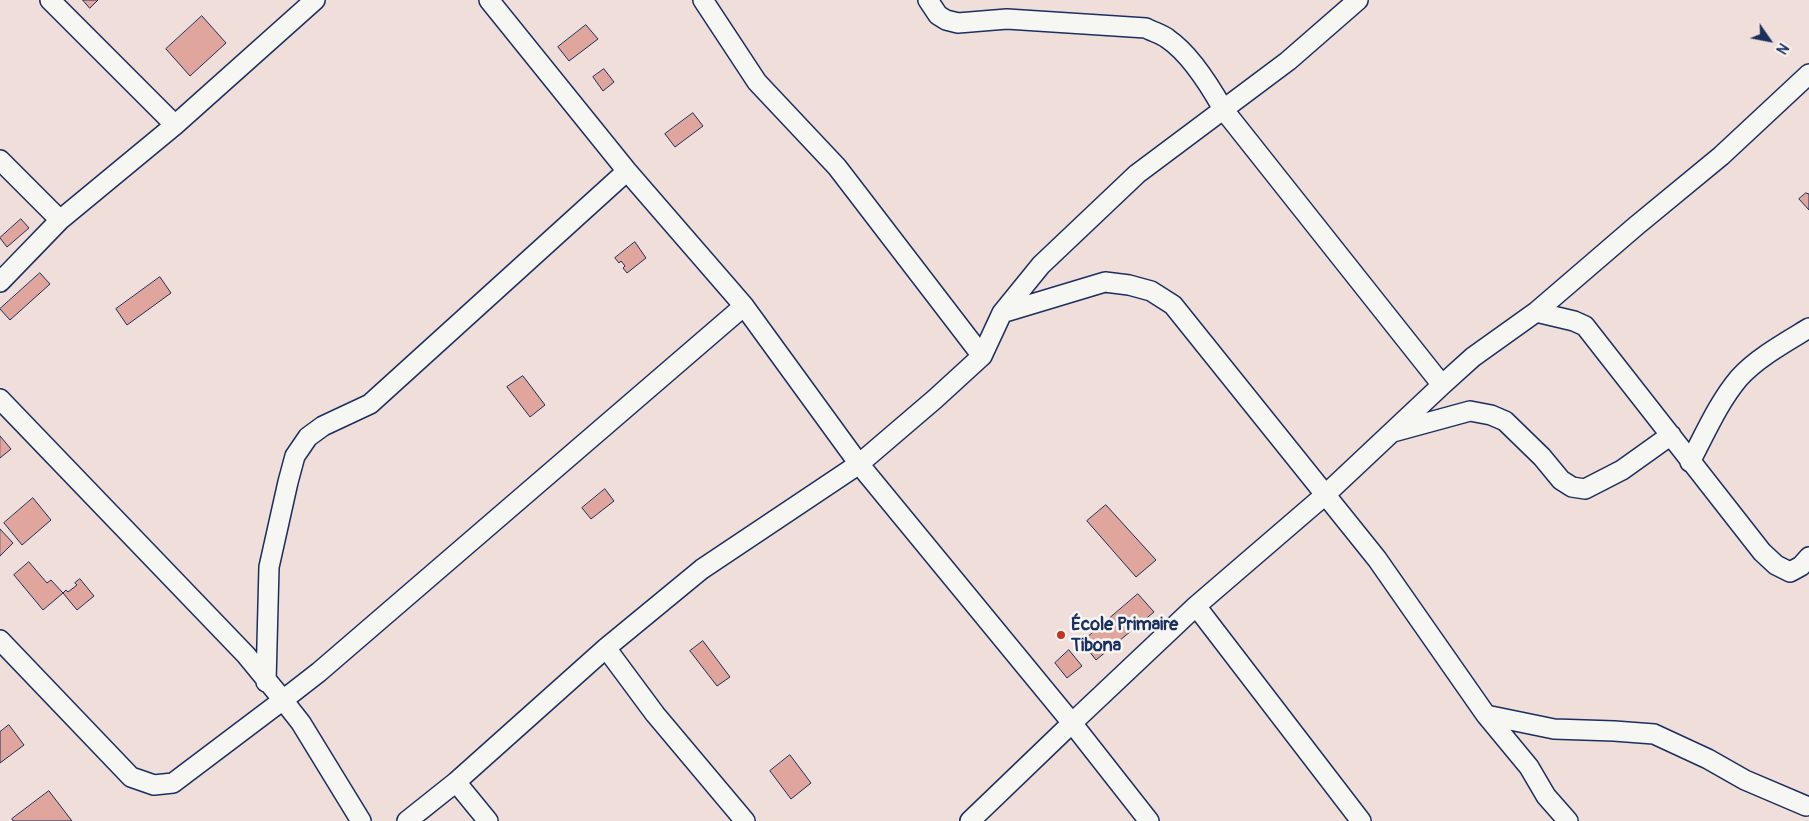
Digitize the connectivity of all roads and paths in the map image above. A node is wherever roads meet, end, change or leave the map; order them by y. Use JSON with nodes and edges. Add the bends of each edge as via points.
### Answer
{"nodes":[{"id":1,"x":50,"y":0,"type":"edge"},
{"id":2,"x":315,"y":0,"type":"edge"},
{"id":3,"x":489,"y":0,"type":"edge"},
{"id":4,"x":703,"y":0,"type":"edge"},
{"id":5,"x":928,"y":0,"type":"edge"},
{"id":6,"x":1358,"y":0,"type":"edge"},
{"id":7,"x":1809,"y":74,"type":"edge"},
{"id":8,"x":1223,"y":109,"type":"junction"},
{"id":9,"x":175,"y":125,"type":"junction"},
{"id":10,"x":0,"y":160,"type":"edge"},
{"id":11,"x":627,"y":171,"type":"junction"},
{"id":12,"x":60,"y":220,"type":"junction"},
{"id":13,"x":0,"y":282,"type":"edge"},
{"id":14,"x":744,"y":306,"type":"junction"},
{"id":15,"x":1536,"y":312,"type":"junction"},
{"id":16,"x":1002,"y":313,"type":"junction"},
{"id":17,"x":1809,"y":328,"type":"edge"},
{"id":18,"x":982,"y":356,"type":"junction"},
{"id":19,"x":1442,"y":385,"type":"junction"},
{"id":20,"x":0,"y":399,"type":"edge"},
{"id":21,"x":1391,"y":432,"type":"junction"},
{"id":22,"x":1671,"y":435,"type":"junction"},
{"id":23,"x":1690,"y":462,"type":"junction"},
{"id":24,"x":859,"y":464,"type":"junction"},
{"id":25,"x":1325,"y":495,"type":"junction"},
{"id":26,"x":1809,"y":557,"type":"edge"},
{"id":27,"x":1196,"y":606,"type":"junction"},
{"id":28,"x":0,"y":640,"type":"edge"},
{"id":29,"x":606,"y":648,"type":"junction"},
{"id":30,"x":266,"y":682,"type":"junction"},
{"id":31,"x":283,"y":700,"type":"junction"},
{"id":32,"x":1486,"y":715,"type":"junction"},
{"id":33,"x":1072,"y":723,"type":"junction"},
{"id":34,"x":456,"y":782,"type":"junction"},
{"id":35,"x":1804,"y":810,"type":"edge"},
{"id":36,"x":361,"y":821,"type":"edge"},
{"id":37,"x":407,"y":821,"type":"edge"},
{"id":38,"x":488,"y":821,"type":"edge"},
{"id":39,"x":745,"y":821,"type":"edge"},
{"id":40,"x":970,"y":821,"type":"edge"},
{"id":41,"x":1149,"y":821,"type":"edge"},
{"id":42,"x":1361,"y":821,"type":"edge"},
{"id":43,"x":1568,"y":821,"type":"edge"}],
"edges":[{"from":1,"to":9,"type":"street"},
{"from":2,"to":9,"type":"street"},
{"from":3,"to":11,"type":"street"},
{"from":4,"to":18,"type":"street","via":[[757,82],[836,167]]},
{"from":5,"to":8,"type":"street","via":[[938,15],[958,23],[1007,19],[1146,28],[1168,38],[1190,61],[1211,87]]},
{"from":6,"to":8,"type":"street","via":[[1288,61]]},
{"from":7,"to":15,"type":"street","via":[[1721,156]]},
{"from":8,"to":16,"type":"street","via":[[1137,174],[1041,265]]},
{"from":8,"to":19,"type":"street"},
{"from":9,"to":12,"type":"street"},
{"from":10,"to":12,"type":"street"},
{"from":11,"to":14,"type":"street"},
{"from":11,"to":30,"type":"street","via":[[370,404],[322,426],[308,437],[295,456],[269,567]]},
{"from":12,"to":13,"type":"street"},
{"from":14,"to":24,"type":"street"},
{"from":14,"to":31,"type":"street","via":[[327,666]]},
{"from":15,"to":19,"type":"street","via":[[1473,357]]},
{"from":15,"to":22,"type":"street","via":[[1585,326]]},
{"from":16,"to":18,"type":"street"},
{"from":16,"to":25,"type":"street","via":[[1105,282],[1152,290],[1173,305]]},
{"from":17,"to":23,"type":"street","via":[[1773,350],[1740,377]]},
{"from":18,"to":24,"type":"street"},
{"from":19,"to":21,"type":"street"},
{"from":20,"to":30,"type":"street","via":[[246,655]]},
{"from":21,"to":22,"type":"street","via":[[1470,411],[1491,415],[1505,421],[1561,480],[1572,487],[1586,489],[1622,470]]},
{"from":21,"to":25,"type":"street"},
{"from":22,"to":23,"type":"street"},
{"from":23,"to":26,"type":"street","via":[[1776,565],[1790,572]]},
{"from":24,"to":29,"type":"street","via":[[702,569]]},
{"from":24,"to":33,"type":"street"},
{"from":25,"to":27,"type":"street"},
{"from":25,"to":32,"type":"street","via":[[1377,559]]},
{"from":27,"to":33,"type":"street"},
{"from":27,"to":42,"type":"street"},
{"from":28,"to":31,"type":"street","via":[[131,777],[154,785],[173,783]]},
{"from":29,"to":34,"type":"street"},
{"from":29,"to":39,"type":"street","via":[[655,714]]},
{"from":30,"to":31,"type":"street"},
{"from":31,"to":36,"type":"street","via":[[301,723]]},
{"from":32,"to":35,"type":"street","via":[[1554,729],[1654,734]]},
{"from":32,"to":43,"type":"street"},
{"from":33,"to":40,"type":"street"},
{"from":33,"to":41,"type":"street"},
{"from":34,"to":37,"type":"street"},
{"from":34,"to":38,"type":"street"}]}
